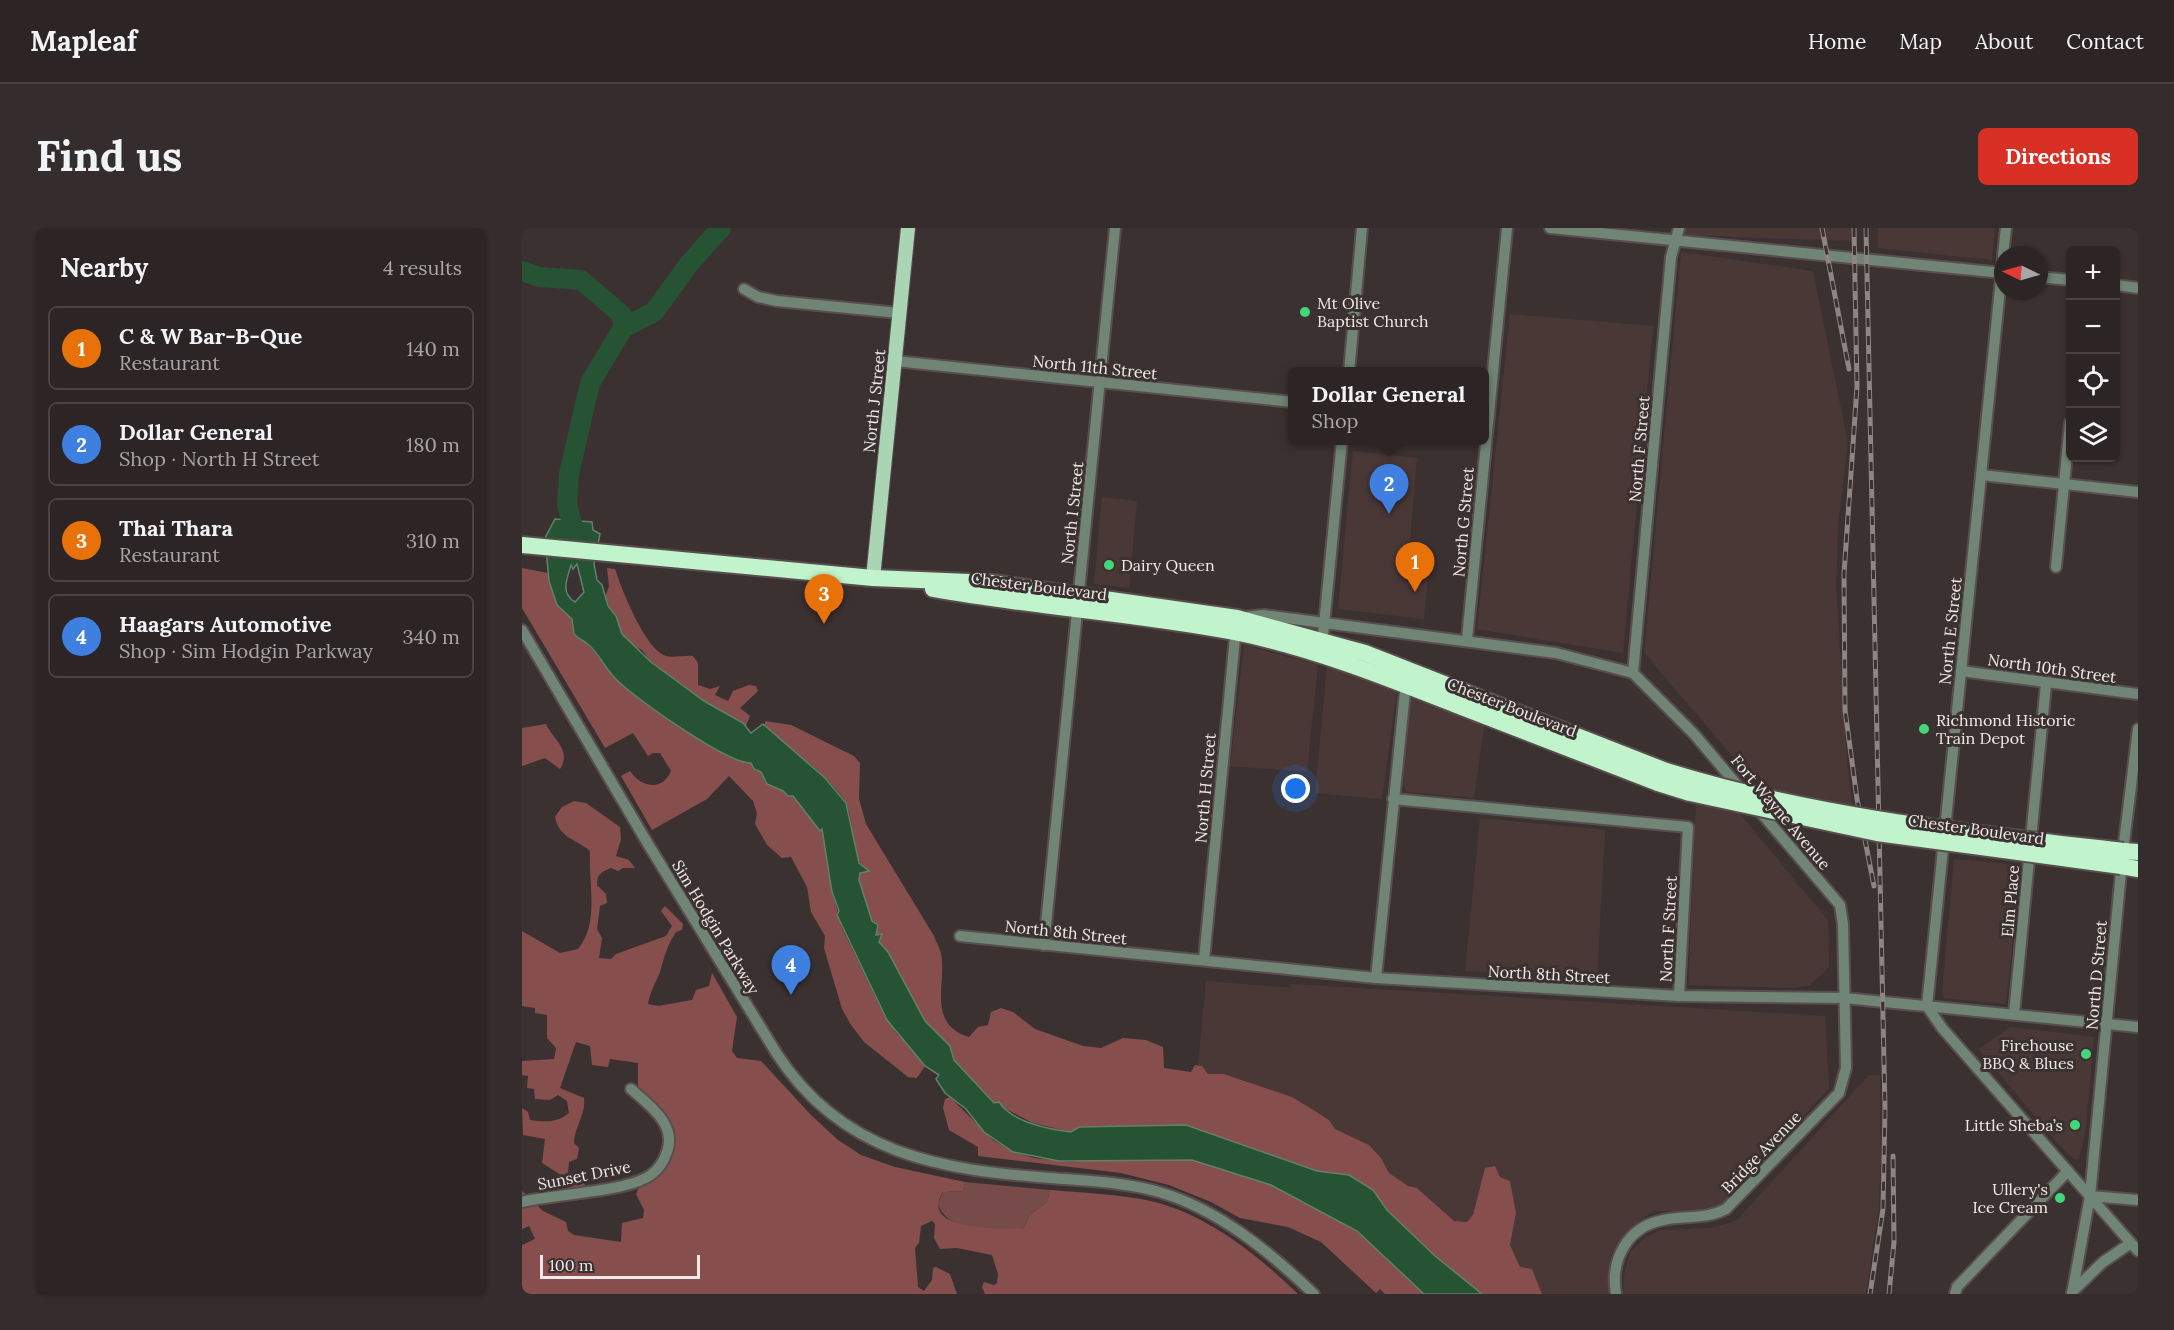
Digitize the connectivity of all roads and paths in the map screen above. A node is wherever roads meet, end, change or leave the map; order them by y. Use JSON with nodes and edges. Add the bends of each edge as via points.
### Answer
{"nodes":[{"id":1,"x":908,"y":228,"type":"edge"},
{"id":2,"x":1115,"y":228,"type":"edge"},
{"id":3,"x":1362,"y":228,"type":"edge"},
{"id":4,"x":1506,"y":228,"type":"edge"},
{"id":5,"x":1550,"y":228,"type":"edge"},
{"id":6,"x":1678,"y":228,"type":"edge"},
{"id":7,"x":2006,"y":228,"type":"edge"},
{"id":8,"x":1675,"y":240,"type":"junction"},
{"id":9,"x":2004,"y":246,"type":"edge"},
{"id":10,"x":1994,"y":272,"type":"edge"},
{"id":11,"x":2048,"y":278,"type":"edge"},
{"id":12,"x":2066,"y":280,"type":"edge"},
{"id":13,"x":2120,"y":286,"type":"edge"},
{"id":14,"x":2138,"y":288,"type":"edge"},
{"id":15,"x":744,"y":289,"type":"dead end"},
{"id":16,"x":1999,"y":300,"type":"edge"},
{"id":17,"x":899,"y":313,"type":"junction"},
{"id":18,"x":895,"y":361,"type":"junction"},
{"id":19,"x":1348,"y":367,"type":"edge"},
{"id":20,"x":1099,"y":383,"type":"junction"},
{"id":21,"x":1489,"y":394,"type":"edge"},
{"id":22,"x":1288,"y":402,"type":"edge"},
{"id":23,"x":1342,"y":445,"type":"edge"},
{"id":24,"x":1484,"y":445,"type":"edge"},
{"id":25,"x":2066,"y":462,"type":"edge"},
{"id":26,"x":1981,"y":475,"type":"junction"},
{"id":27,"x":2064,"y":484,"type":"junction"},
{"id":28,"x":2138,"y":492,"type":"edge"},
{"id":29,"x":522,"y":545,"type":"edge"},
{"id":30,"x":2056,"y":567,"type":"dead end"},
{"id":31,"x":873,"y":578,"type":"junction"},
{"id":32,"x":1078,"y":602,"type":"junction"},
{"id":33,"x":1323,"y":622,"type":"junction"},
{"id":34,"x":1236,"y":625,"type":"junction"},
{"id":35,"x":522,"y":630,"type":"edge"},
{"id":36,"x":1467,"y":639,"type":"junction"},
{"id":37,"x":1322,"y":648,"type":"junction"},
{"id":38,"x":1961,"y":671,"type":"junction"},
{"id":39,"x":1633,"y":673,"type":"junction"},
{"id":40,"x":1407,"y":677,"type":"junction"},
{"id":41,"x":2046,"y":684,"type":"junction"},
{"id":42,"x":2138,"y":694,"type":"edge"},
{"id":43,"x":2138,"y":729,"type":"edge"},
{"id":44,"x":1393,"y":800,"type":"junction"},
{"id":45,"x":1945,"y":836,"type":"junction"},
{"id":46,"x":2130,"y":859,"type":"edge"},
{"id":47,"x":960,"y":936,"type":"dead end"},
{"id":48,"x":1044,"y":945,"type":"junction"},
{"id":49,"x":1204,"y":960,"type":"junction"},
{"id":50,"x":1376,"y":978,"type":"junction"},
{"id":51,"x":1679,"y":996,"type":"junction"},
{"id":52,"x":1844,"y":998,"type":"junction"},
{"id":53,"x":1927,"y":1006,"type":"junction"},
{"id":54,"x":2014,"y":1014,"type":"junction"},
{"id":55,"x":2107,"y":1024,"type":"junction"},
{"id":56,"x":2138,"y":1027,"type":"edge"},
{"id":57,"x":631,"y":1089,"type":"dead end"},
{"id":58,"x":2068,"y":1171,"type":"junction"},
{"id":59,"x":2090,"y":1196,"type":"junction"},
{"id":60,"x":2138,"y":1200,"type":"edge"},
{"id":61,"x":522,"y":1202,"type":"edge"},
{"id":62,"x":2134,"y":1247,"type":"edge"},
{"id":63,"x":2072,"y":1293,"type":"edge"},
{"id":64,"x":1314,"y":1294,"type":"edge"},
{"id":65,"x":1616,"y":1294,"type":"edge"},
{"id":66,"x":1955,"y":1294,"type":"edge"}],
"edges":[{"from":1,"to":17,"type":"main road","name":"North J Street"},
{"from":2,"to":20,"type":"street","name":"North I Street"},
{"from":3,"to":19,"type":"street"},
{"from":4,"to":21,"type":"street","name":"North G Street"},
{"from":5,"to":8,"type":"street"},
{"from":6,"to":8,"type":"street","name":"North F Street"},
{"from":7,"to":9,"type":"street","name":"North E Street"},
{"from":8,"to":10,"type":"street"},
{"from":8,"to":39,"type":"street","name":"North F Street"},
{"from":11,"to":12,"type":"street"},
{"from":13,"to":14,"type":"street"},
{"from":15,"to":17,"type":"street","via":[[777,301]]},
{"from":16,"to":26,"type":"street","name":"North E Street"},
{"from":17,"to":18,"type":"main road","name":"North J Street"},
{"from":18,"to":20,"type":"street","name":"North 11th Street"},
{"from":18,"to":31,"type":"main road","name":"North J Street"},
{"from":20,"to":22,"type":"street","name":"North 11th Street"},
{"from":20,"to":32,"type":"street","name":"North I Street"},
{"from":23,"to":33,"type":"street"},
{"from":24,"to":36,"type":"street","name":"North G Street"},
{"from":25,"to":27,"type":"street"},
{"from":26,"to":27,"type":"street"},
{"from":26,"to":38,"type":"street","name":"North E Street"},
{"from":27,"to":28,"type":"street"},
{"from":27,"to":30,"type":"street"},
{"from":29,"to":31,"type":"highway","name":"Chester Boulevard"},
{"from":31,"to":32,"type":"highway","name":"Chester Boulevard","via":[[991,600]]},
{"from":32,"to":34,"type":"highway","name":"Chester Boulevard"},
{"from":32,"to":48,"type":"street","name":"North I Street"},
{"from":33,"to":34,"type":"street","name":"Chester Boulevard","via":[[1263,615]]},
{"from":33,"to":36,"type":"street","name":"Chester Boulevard"},
{"from":33,"to":37,"type":"street"},
{"from":34,"to":37,"type":"highway","name":"Chester Boulevard"},
{"from":34,"to":49,"type":"street","name":"North H Street"},
{"from":35,"to":64,"type":"street","name":"Sim Hodgin Parkway","via":[[770,1044],[801,1086],[830,1114],[880,1145],[936,1164],[985,1173],[1126,1185],[1178,1199],[1243,1235]]},
{"from":36,"to":39,"type":"street","name":"Chester Boulevard","via":[[1556,652]]},
{"from":37,"to":40,"type":"highway","name":"Chester Boulevard"},
{"from":38,"to":41,"type":"street","name":"North 10th Street"},
{"from":38,"to":45,"type":"street","name":"North E Street"},
{"from":39,"to":52,"type":"street","name":"Fort Wayne Avenue","via":[[1694,734],[1840,905]]},
{"from":40,"to":44,"type":"street"},
{"from":40,"to":45,"type":"highway","name":"Chester Boulevard","bridge":true,"via":[[1662,777],[1690,794],[1877,833]]},
{"from":41,"to":42,"type":"street","name":"North 10th Street"},
{"from":41,"to":54,"type":"street","name":"Elm Place"},
{"from":43,"to":46,"type":"street","name":"North D Street"},
{"from":44,"to":50,"type":"street"},
{"from":44,"to":51,"type":"street","name":"North F Street","via":[[1688,827]]},
{"from":45,"to":46,"type":"highway","name":"Chester Boulevard","bridge":true},
{"from":45,"to":53,"type":"street","name":"North E Street"},
{"from":46,"to":55,"type":"street","name":"North D Street"},
{"from":47,"to":48,"type":"street","name":"North 8th Street"},
{"from":48,"to":49,"type":"street","name":"North 8th Street"},
{"from":49,"to":50,"type":"street","name":"North 8th Street"},
{"from":50,"to":51,"type":"street","name":"North 8th Street"},
{"from":51,"to":52,"type":"street","name":"North 8th Street"},
{"from":52,"to":53,"type":"street","name":"North 8th Street"},
{"from":52,"to":65,"type":"street","name":"Bridge Avenue","via":[[1846,1068],[1839,1093],[1726,1209],[1706,1217],[1654,1222],[1631,1237],[1616,1262]]},
{"from":53,"to":54,"type":"street","name":"North 8th Street"},
{"from":53,"to":58,"type":"street"},
{"from":54,"to":55,"type":"street","name":"North 8th Street"},
{"from":55,"to":56,"type":"street","name":"North 8th Street"},
{"from":55,"to":59,"type":"street","name":"North D Street"},
{"from":57,"to":61,"type":"street","name":"Sunset Drive","via":[[659,1113],[668,1130],[669,1146],[663,1162],[650,1176],[623,1185]]},
{"from":58,"to":59,"type":"street"},
{"from":58,"to":66,"type":"street","via":[[1957,1287]]},
{"from":59,"to":60,"type":"street"},
{"from":59,"to":62,"type":"street"},
{"from":59,"to":63,"type":"street","name":"North D Street"},
{"from":62,"to":63,"type":"street","via":[[2103,1262]]}]}
